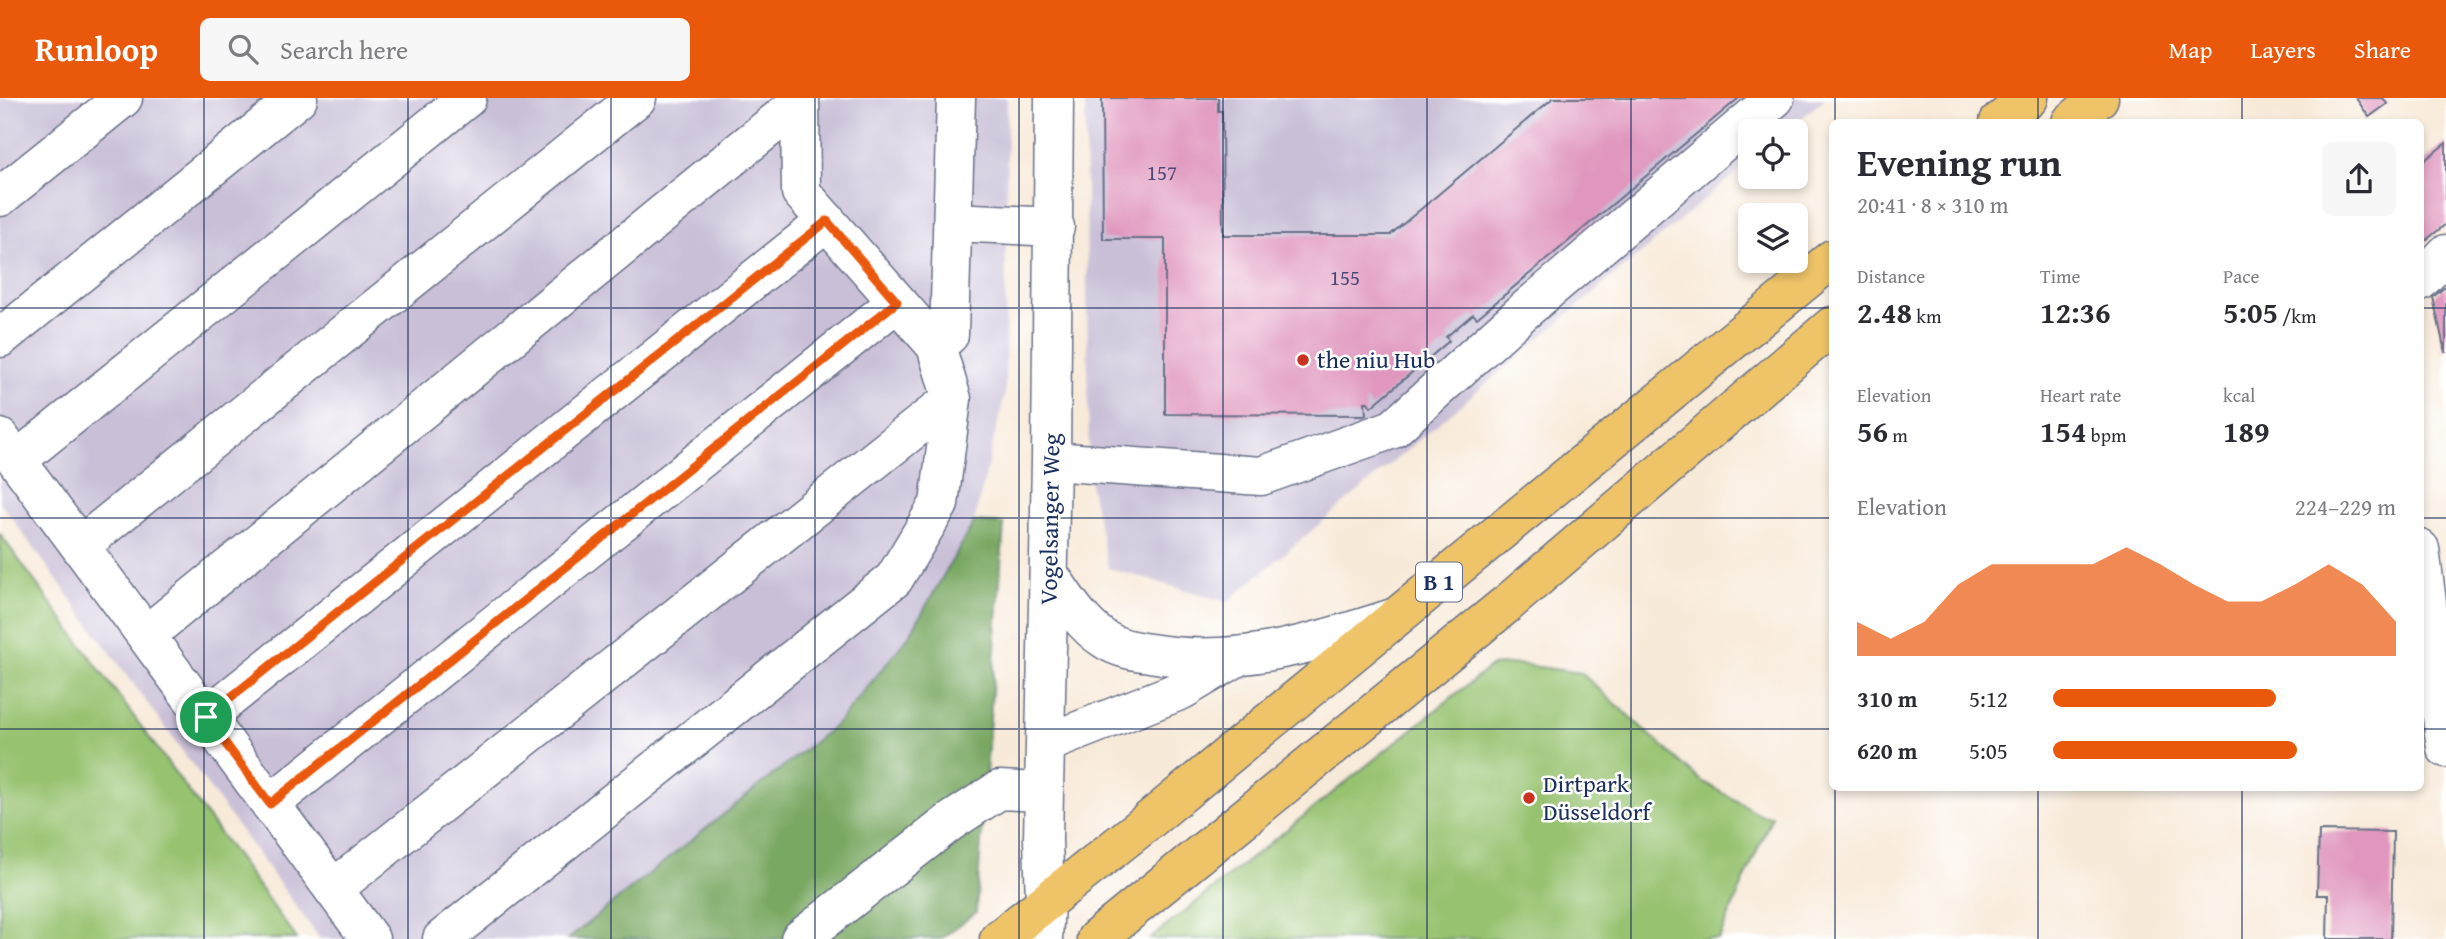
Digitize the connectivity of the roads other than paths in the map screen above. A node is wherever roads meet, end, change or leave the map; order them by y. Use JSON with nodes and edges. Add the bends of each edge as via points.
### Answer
{"nodes":[{"id":1,"x":123,"y":98,"type":"edge"},
{"id":2,"x":298,"y":98,"type":"edge"},
{"id":3,"x":467,"y":98,"type":"edge"},
{"id":4,"x":637,"y":98,"type":"edge"},
{"id":5,"x":957,"y":98,"type":"edge"},
{"id":6,"x":1054,"y":98,"type":"edge"},
{"id":7,"x":1775,"y":98,"type":"edge"},
{"id":8,"x":2029,"y":98,"type":"edge"},
{"id":9,"x":2099,"y":98,"type":"edge"},
{"id":10,"x":800,"y":100,"type":"edge"},
{"id":11,"x":2003,"y":119,"type":"edge"},
{"id":12,"x":2074,"y":119,"type":"edge"},
{"id":13,"x":0,"y":197,"type":"edge"},
{"id":14,"x":827,"y":221,"type":"junction"},
{"id":15,"x":953,"y":222,"type":"junction"},
{"id":16,"x":1055,"y":228,"type":"junction"},
{"id":17,"x":2446,"y":254,"type":"edge"},
{"id":18,"x":1829,"y":261,"type":"edge"},
{"id":19,"x":2424,"y":277,"type":"edge"},
{"id":20,"x":897,"y":302,"type":"junction"},
{"id":21,"x":1829,"y":329,"type":"edge"},
{"id":22,"x":0,"y":338,"type":"edge"},
{"id":23,"x":936,"y":346,"type":"junction"},
{"id":24,"x":952,"y":399,"type":"junction"},
{"id":25,"x":8,"y":449,"type":"edge"},
{"id":26,"x":1051,"y":461,"type":"junction"},
{"id":27,"x":80,"y":546,"type":"junction"},
{"id":28,"x":1049,"y":574,"type":"junction"},
{"id":29,"x":2424,"y":580,"type":"edge"},
{"id":30,"x":1398,"y":616,"type":"junction"},
{"id":31,"x":146,"y":635,"type":"junction"},
{"id":32,"x":1237,"y":657,"type":"junction"},
{"id":33,"x":206,"y":717,"type":"junction"},
{"id":34,"x":1045,"y":744,"type":"junction"},
{"id":35,"x":2446,"y":748,"type":"edge"},
{"id":36,"x":1044,"y":792,"type":"junction"},
{"id":37,"x":270,"y":804,"type":"junction"},
{"id":38,"x":333,"y":889,"type":"junction"},
{"id":39,"x":1044,"y":921,"type":"edge"},
{"id":40,"x":370,"y":939,"type":"edge"},
{"id":41,"x":442,"y":939,"type":"edge"},
{"id":42,"x":800,"y":939,"type":"edge"},
{"id":43,"x":999,"y":939,"type":"edge"},
{"id":44,"x":1096,"y":939,"type":"edge"}],
"edges":[{"from":1,"to":13,"type":"street"},
{"from":2,"to":22,"type":"street"},
{"from":3,"to":25,"type":"street"},
{"from":4,"to":27,"type":"street"},
{"from":5,"to":15,"type":"street"},
{"from":6,"to":16,"type":"street","name":"Vogelsanger Weg"},
{"from":7,"to":26,"type":"street","via":[[1393,429],[1261,476]]},
{"from":8,"to":11,"type":"main road"},
{"from":9,"to":12,"type":"main road"},
{"from":10,"to":14,"type":"street","via":[[801,192]]},
{"from":10,"to":31,"type":"street"},
{"from":14,"to":20,"type":"street"},
{"from":14,"to":33,"type":"street"},
{"from":15,"to":16,"type":"street"},
{"from":15,"to":23,"type":"street","via":[[949,335]]},
{"from":16,"to":26,"type":"street","name":"Vogelsanger Weg"},
{"from":17,"to":19,"type":"street"},
{"from":18,"to":30,"type":"main road","number":"B 1"},
{"from":20,"to":23,"type":"street"},
{"from":20,"to":37,"type":"street"},
{"from":21,"to":44,"type":"main road","number":"B 1","via":[[1508,603]]},
{"from":23,"to":24,"type":"street"},
{"from":24,"to":38,"type":"street"},
{"from":24,"to":41,"type":"street","via":[[939,504],[894,579]]},
{"from":25,"to":27,"type":"street"},
{"from":26,"to":28,"type":"street","name":"Vogelsanger Weg"},
{"from":27,"to":31,"type":"street"},
{"from":28,"to":32,"type":"street","via":[[1072,607],[1106,641],[1127,650],[1170,657]]},
{"from":28,"to":34,"type":"street","name":"Vogelsanger Weg"},
{"from":29,"to":35,"type":"street"},
{"from":30,"to":32,"type":"street","via":[[1291,648]]},
{"from":30,"to":39,"type":"main road","number":"B 1"},
{"from":31,"to":33,"type":"street"},
{"from":32,"to":34,"type":"street","via":[[1182,690]]},
{"from":33,"to":37,"type":"street"},
{"from":34,"to":36,"type":"street","name":"Vogelsanger Weg"},
{"from":36,"to":39,"type":"street","name":"Vogelsanger Weg"},
{"from":36,"to":42,"type":"street","via":[[999,790],[950,822]]},
{"from":37,"to":38,"type":"street"},
{"from":38,"to":40,"type":"street"},
{"from":39,"to":43,"type":"main road","number":"B 1"}]}
